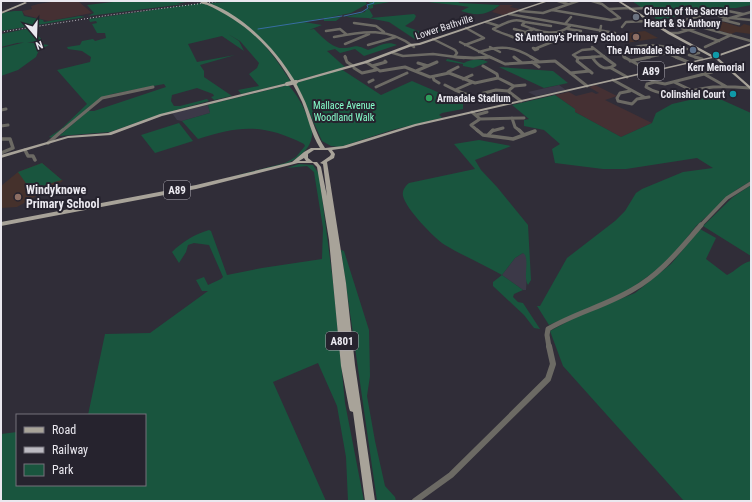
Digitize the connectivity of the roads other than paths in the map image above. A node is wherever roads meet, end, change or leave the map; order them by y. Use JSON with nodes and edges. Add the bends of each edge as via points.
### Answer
{"nodes":[{"id":1,"x":548,"y":1,"type":"edge"},
{"id":2,"x":559,"y":1,"type":"edge"},
{"id":3,"x":578,"y":1,"type":"edge"},
{"id":4,"x":592,"y":1,"type":"edge"},
{"id":5,"x":618,"y":1,"type":"edge"},
{"id":6,"x":29,"y":2,"type":"edge"},
{"id":7,"x":203,"y":2,"type":"edge"},
{"id":8,"x":569,"y":4,"type":"junction"},
{"id":9,"x":645,"y":8,"type":"dead end"},
{"id":10,"x":609,"y":9,"type":"junction"},
{"id":11,"x":630,"y":9,"type":"junction"},
{"id":12,"x":520,"y":10,"type":"junction"},
{"id":13,"x":558,"y":10,"type":"junction"},
{"id":14,"x":751,"y":12,"type":"edge"},
{"id":15,"x":1,"y":13,"type":"edge"},
{"id":16,"x":709,"y":13,"type":"junction"},
{"id":17,"x":509,"y":14,"type":"junction"},
{"id":18,"x":743,"y":14,"type":"junction"},
{"id":19,"x":571,"y":17,"type":"dead end"},
{"id":20,"x":728,"y":18,"type":"junction"},
{"id":21,"x":618,"y":19,"type":"junction"},
{"id":22,"x":721,"y":20,"type":"junction"},
{"id":23,"x":751,"y":20,"type":"edge"},
{"id":24,"x":648,"y":21,"type":"junction"},
{"id":25,"x":486,"y":22,"type":"junction"},
{"id":26,"x":525,"y":22,"type":"junction"},
{"id":27,"x":626,"y":22,"type":"junction"},
{"id":28,"x":565,"y":24,"type":"junction"},
{"id":29,"x":739,"y":24,"type":"dead end"},
{"id":30,"x":499,"y":26,"type":"junction"},
{"id":31,"x":550,"y":26,"type":"dead end"},
{"id":32,"x":570,"y":26,"type":"junction"},
{"id":33,"x":601,"y":26,"type":"dead end"},
{"id":34,"x":700,"y":26,"type":"junction"},
{"id":35,"x":352,"y":27,"type":"dead end"},
{"id":36,"x":466,"y":28,"type":"junction"},
{"id":37,"x":622,"y":28,"type":"dead end"},
{"id":38,"x":515,"y":29,"type":"dead end"},
{"id":39,"x":534,"y":29,"type":"junction"},
{"id":40,"x":568,"y":29,"type":"junction"},
{"id":41,"x":326,"y":30,"type":"dead end"},
{"id":42,"x":688,"y":30,"type":"junction"},
{"id":43,"x":581,"y":31,"type":"dead end"},
{"id":44,"x":600,"y":31,"type":"junction"},
{"id":45,"x":384,"y":32,"type":"junction"},
{"id":46,"x":524,"y":32,"type":"junction"},
{"id":47,"x":560,"y":32,"type":"junction"},
{"id":48,"x":668,"y":33,"type":"junction"},
{"id":49,"x":346,"y":34,"type":"junction"},
{"id":50,"x":369,"y":34,"type":"junction"},
{"id":51,"x":615,"y":34,"type":"dead end"},
{"id":52,"x":731,"y":35,"type":"junction"},
{"id":53,"x":396,"y":37,"type":"junction"},
{"id":54,"x":344,"y":38,"type":"dead end"},
{"id":55,"x":532,"y":38,"type":"junction"},
{"id":56,"x":433,"y":40,"type":"junction"},
{"id":57,"x":337,"y":41,"type":"dead end"},
{"id":58,"x":719,"y":41,"type":"junction"},
{"id":59,"x":341,"y":42,"type":"dead end"},
{"id":60,"x":460,"y":42,"type":"dead end"},
{"id":61,"x":552,"y":42,"type":"junction"},
{"id":62,"x":751,"y":42,"type":"edge"},
{"id":63,"x":661,"y":43,"type":"dead end"},
{"id":64,"x":347,"y":44,"type":"junction"},
{"id":65,"x":368,"y":45,"type":"dead end"},
{"id":66,"x":420,"y":45,"type":"dead end"},
{"id":67,"x":465,"y":45,"type":"junction"},
{"id":68,"x":663,"y":46,"type":"junction"},
{"id":69,"x":411,"y":47,"type":"junction"},
{"id":70,"x":490,"y":47,"type":"junction"},
{"id":71,"x":705,"y":47,"type":"dead end"},
{"id":72,"x":537,"y":48,"type":"dead end"},
{"id":73,"x":673,"y":49,"type":"junction"},
{"id":74,"x":687,"y":50,"type":"dead end"},
{"id":75,"x":478,"y":52,"type":"junction"},
{"id":76,"x":500,"y":52,"type":"dead end"},
{"id":77,"x":699,"y":52,"type":"dead end"},
{"id":78,"x":392,"y":53,"type":"junction"},
{"id":79,"x":667,"y":53,"type":"junction"},
{"id":80,"x":345,"y":56,"type":"dead end"},
{"id":81,"x":604,"y":56,"type":"junction"},
{"id":82,"x":714,"y":56,"type":"junction"},
{"id":83,"x":454,"y":57,"type":"junction"},
{"id":84,"x":489,"y":57,"type":"junction"},
{"id":85,"x":514,"y":57,"type":"dead end"},
{"id":86,"x":592,"y":57,"type":"junction"},
{"id":87,"x":578,"y":58,"type":"junction"},
{"id":88,"x":702,"y":59,"type":"junction"},
{"id":89,"x":538,"y":61,"type":"junction"},
{"id":90,"x":630,"y":61,"type":"junction"},
{"id":91,"x":366,"y":62,"type":"junction"},
{"id":92,"x":386,"y":62,"type":"dead end"},
{"id":93,"x":421,"y":62,"type":"dead end"},
{"id":94,"x":532,"y":62,"type":"junction"},
{"id":95,"x":688,"y":62,"type":"junction"},
{"id":96,"x":436,"y":63,"type":"dead end"},
{"id":97,"x":522,"y":63,"type":"junction"},
{"id":98,"x":372,"y":66,"type":"junction"},
{"id":99,"x":428,"y":66,"type":"junction"},
{"id":100,"x":353,"y":67,"type":"junction"},
{"id":101,"x":539,"y":67,"type":"dead end"},
{"id":102,"x":457,"y":68,"type":"dead end"},
{"id":103,"x":485,"y":68,"type":"dead end"},
{"id":104,"x":611,"y":68,"type":"junction"},
{"id":105,"x":376,"y":70,"type":"junction"},
{"id":106,"x":416,"y":71,"type":"junction"},
{"id":107,"x":650,"y":71,"type":"junction"},
{"id":108,"x":712,"y":72,"type":"dead end"},
{"id":109,"x":406,"y":73,"type":"dead end"},
{"id":110,"x":570,"y":73,"type":"junction"},
{"id":111,"x":449,"y":74,"type":"junction"},
{"id":112,"x":639,"y":74,"type":"junction"},
{"id":113,"x":704,"y":74,"type":"junction"},
{"id":114,"x":473,"y":75,"type":"dead end"},
{"id":115,"x":390,"y":77,"type":"dead end"},
{"id":116,"x":433,"y":77,"type":"junction"},
{"id":117,"x":627,"y":77,"type":"junction"},
{"id":118,"x":498,"y":78,"type":"junction"},
{"id":119,"x":393,"y":79,"type":"junction"},
{"id":120,"x":463,"y":79,"type":"junction"},
{"id":121,"x":613,"y":80,"type":"junction"},
{"id":122,"x":438,"y":81,"type":"dead end"},
{"id":123,"x":371,"y":82,"type":"dead end"},
{"id":124,"x":471,"y":82,"type":"junction"},
{"id":125,"x":655,"y":82,"type":"junction"},
{"id":126,"x":674,"y":82,"type":"junction"},
{"id":127,"x":525,"y":85,"type":"dead end"},
{"id":128,"x":514,"y":86,"type":"junction"},
{"id":129,"x":588,"y":86,"type":"junction"},
{"id":130,"x":153,"y":87,"type":"dead end"},
{"id":131,"x":446,"y":87,"type":"dead end"},
{"id":132,"x":727,"y":87,"type":"junction"},
{"id":133,"x":750,"y":88,"type":"edge"},
{"id":134,"x":455,"y":90,"type":"junction"},
{"id":135,"x":508,"y":91,"type":"junction"},
{"id":136,"x":630,"y":91,"type":"junction"},
{"id":137,"x":693,"y":91,"type":"junction"},
{"id":138,"x":482,"y":93,"type":"dead end"},
{"id":139,"x":465,"y":95,"type":"dead end"},
{"id":140,"x":645,"y":97,"type":"junction"},
{"id":141,"x":649,"y":97,"type":"dead end"},
{"id":142,"x":520,"y":101,"type":"junction"},
{"id":143,"x":6,"y":109,"type":"dead end"},
{"id":144,"x":1,"y":110,"type":"edge"},
{"id":145,"x":487,"y":112,"type":"dead end"},
{"id":146,"x":474,"y":114,"type":"junction"},
{"id":147,"x":512,"y":118,"type":"junction"},
{"id":148,"x":524,"y":118,"type":"dead end"},
{"id":149,"x":480,"y":119,"type":"junction"},
{"id":150,"x":8,"y":125,"type":"dead end"},
{"id":151,"x":1,"y":126,"type":"edge"},
{"id":152,"x":503,"y":128,"type":"dead end"},
{"id":153,"x":535,"y":131,"type":"dead end"},
{"id":154,"x":315,"y":133,"type":"junction"},
{"id":155,"x":524,"y":134,"type":"junction"},
{"id":156,"x":488,"y":135,"type":"junction"},
{"id":157,"x":1,"y":139,"type":"edge"},
{"id":158,"x":48,"y":143,"type":"junction"},
{"id":159,"x":344,"y":147,"type":"junction"},
{"id":160,"x":323,"y":148,"type":"junction"},
{"id":161,"x":329,"y":149,"type":"junction"},
{"id":162,"x":25,"y":150,"type":"junction"},
{"id":163,"x":308,"y":152,"type":"junction"},
{"id":164,"x":1,"y":154,"type":"edge"},
{"id":165,"x":333,"y":155,"type":"junction"},
{"id":166,"x":1,"y":157,"type":"edge"},
{"id":167,"x":35,"y":160,"type":"dead end"},
{"id":168,"x":313,"y":162,"type":"junction"},
{"id":169,"x":325,"y":162,"type":"junction"},
{"id":170,"x":289,"y":165,"type":"junction"},
{"id":171,"x":751,"y":183,"type":"edge"},
{"id":172,"x":1,"y":224,"type":"edge"},
{"id":173,"x":366,"y":473,"type":"junction"},
{"id":174,"x":370,"y":501,"type":"edge"},
{"id":175,"x":415,"y":501,"type":"edge"}],
"edges":[{"from":1,"to":12,"type":"main road","name":"Lower Bathville"},
{"from":2,"to":8,"type":"street"},
{"from":3,"to":8,"type":"street"},
{"from":4,"to":10,"type":"street","via":[[601,3]]},
{"from":5,"to":11,"type":"main road"},
{"from":6,"to":15,"type":"main road"},
{"from":7,"to":154,"type":"main road","via":[[236,18],[270,50],[298,91]]},
{"from":8,"to":13,"type":"street"},
{"from":9,"to":11,"type":"street"},
{"from":10,"to":11,"type":"street"},
{"from":10,"to":21,"type":"street","via":[[620,17]]},
{"from":11,"to":24,"type":"main road"},
{"from":12,"to":13,"type":"street","via":[[538,15]]},
{"from":12,"to":17,"type":"main road","name":"Lower Bathville"},
{"from":13,"to":21,"type":"street"},
{"from":14,"to":18,"type":"street"},
{"from":16,"to":18,"type":"street","via":[[723,10]]},
{"from":16,"to":20,"type":"street"},
{"from":16,"to":42,"type":"street","via":[[670,24]]},
{"from":17,"to":25,"type":"main road","name":"Lower Bathville"},
{"from":17,"to":28,"type":"street"},
{"from":18,"to":20,"type":"street"},
{"from":19,"to":28,"type":"street"},
{"from":20,"to":22,"type":"street"},
{"from":20,"to":23,"type":"street"},
{"from":21,"to":27,"type":"street"},
{"from":22,"to":29,"type":"street"},
{"from":22,"to":34,"type":"street"},
{"from":24,"to":27,"type":"street"},
{"from":24,"to":48,"type":"main road"},
{"from":25,"to":30,"type":"street"},
{"from":25,"to":36,"type":"main road","name":"Lower Bathville"},
{"from":26,"to":30,"type":"street","via":[[513,19]]},
{"from":26,"to":31,"type":"street"},
{"from":26,"to":39,"type":"street","via":[[522,25]]},
{"from":27,"to":37,"type":"street"},
{"from":28,"to":32,"type":"street"},
{"from":30,"to":55,"type":"street","via":[[493,29],[520,41]]},
{"from":32,"to":40,"type":"street"},
{"from":32,"to":44,"type":"street"},
{"from":33,"to":44,"type":"street"},
{"from":34,"to":42,"type":"street"},
{"from":34,"to":52,"type":"street"},
{"from":35,"to":45,"type":"street","via":[[355,24],[376,26]]},
{"from":36,"to":56,"type":"main road","name":"Lower Bathville"},
{"from":36,"to":67,"type":"street","via":[[484,38]]},
{"from":38,"to":46,"type":"street"},
{"from":39,"to":46,"type":"street"},
{"from":39,"to":47,"type":"street"},
{"from":40,"to":43,"type":"street"},
{"from":40,"to":47,"type":"street"},
{"from":41,"to":49,"type":"street","via":[[340,29]]},
{"from":42,"to":48,"type":"street"},
{"from":42,"to":58,"type":"street"},
{"from":44,"to":51,"type":"street"},
{"from":45,"to":50,"type":"street"},
{"from":45,"to":53,"type":"street"},
{"from":46,"to":55,"type":"street","via":[[524,35]]},
{"from":47,"to":61,"type":"street","via":[[567,36]]},
{"from":48,"to":82,"type":"main road"},
{"from":49,"to":50,"type":"street"},
{"from":49,"to":57,"type":"street","via":[[333,36]]},
{"from":50,"to":64,"type":"street"},
{"from":52,"to":58,"type":"street"},
{"from":52,"to":62,"type":"street"},
{"from":53,"to":65,"type":"street"},
{"from":53,"to":69,"type":"street","via":[[407,41]]},
{"from":54,"to":64,"type":"street"},
{"from":55,"to":61,"type":"street"},
{"from":56,"to":69,"type":"main road","name":"Lower Bathville"},
{"from":56,"to":83,"type":"street","via":[[455,50],[457,53]]},
{"from":58,"to":71,"type":"street"},
{"from":59,"to":64,"type":"street"},
{"from":60,"to":67,"type":"street"},
{"from":61,"to":72,"type":"street"},
{"from":62,"to":82,"type":"main road","number":"A89"},
{"from":63,"to":68,"type":"street"},
{"from":66,"to":69,"type":"street"},
{"from":67,"to":75,"type":"street"},
{"from":68,"to":73,"type":"street"},
{"from":68,"to":90,"type":"street","via":[[631,50],[623,55]]},
{"from":69,"to":78,"type":"main road","name":"Lower Bathville"},
{"from":70,"to":75,"type":"street"},
{"from":70,"to":76,"type":"street"},
{"from":70,"to":89,"type":"street","via":[[502,44]]},
{"from":73,"to":74,"type":"street","via":[[681,47]]},
{"from":73,"to":79,"type":"street"},
{"from":75,"to":84,"type":"street"},
{"from":77,"to":88,"type":"street","via":[[689,55]]},
{"from":78,"to":83,"type":"street","via":[[406,57],[434,53]]},
{"from":78,"to":91,"type":"main road","name":"Lower Bathville"},
{"from":79,"to":90,"type":"street"},
{"from":79,"to":95,"type":"street"},
{"from":80,"to":100,"type":"street"},
{"from":81,"to":86,"type":"street"},
{"from":81,"to":87,"type":"street","via":[[593,48],[573,54]]},
{"from":81,"to":104,"type":"street","via":[[615,65]]},
{"from":82,"to":88,"type":"main road","number":"A89"},
{"from":82,"to":133,"type":"main road"},
{"from":83,"to":84,"type":"street","via":[[471,60]]},
{"from":84,"to":97,"type":"street","via":[[505,64]]},
{"from":85,"to":97,"type":"street"},
{"from":86,"to":87,"type":"street"},
{"from":86,"to":104,"type":"street","via":[[599,66]]},
{"from":87,"to":110,"type":"street","via":[[577,61],[591,72]]},
{"from":88,"to":95,"type":"main road","number":"A89"},
{"from":89,"to":94,"type":"street"},
{"from":89,"to":110,"type":"street","via":[[555,61]]},
{"from":90,"to":107,"type":"street"},
{"from":91,"to":98,"type":"street"},
{"from":91,"to":100,"type":"main road","name":"Lower Bathville"},
{"from":92,"to":98,"type":"street"},
{"from":93,"to":99,"type":"street"},
{"from":94,"to":97,"type":"street"},
{"from":94,"to":101,"type":"street"},
{"from":95,"to":107,"type":"main road","number":"A89"},
{"from":96,"to":99,"type":"street"},
{"from":98,"to":105,"type":"street"},
{"from":99,"to":106,"type":"street"},
{"from":100,"to":105,"type":"street","via":[[362,74]]},
{"from":100,"to":158,"type":"main road","name":"Lower Bathville","bridge":true,"via":[[161,115],[109,134],[68,137]]},
{"from":102,"to":111,"type":"street","via":[[448,72]]},
{"from":103,"to":118,"type":"street","via":[[497,74]]},
{"from":104,"to":117,"type":"street"},
{"from":105,"to":106,"type":"street","via":[[385,73],[405,67]]},
{"from":106,"to":116,"type":"street"},
{"from":107,"to":112,"type":"main road","number":"A89"},
{"from":108,"to":113,"type":"street"},
{"from":109,"to":119,"type":"street"},
{"from":110,"to":129,"type":"street"},
{"from":111,"to":116,"type":"street"},
{"from":111,"to":120,"type":"street"},
{"from":112,"to":117,"type":"main road","number":"A89"},
{"from":112,"to":125,"type":"street"},
{"from":113,"to":126,"type":"street"},
{"from":113,"to":132,"type":"street"},
{"from":114,"to":120,"type":"street"},
{"from":115,"to":119,"type":"street"},
{"from":116,"to":122,"type":"street"},
{"from":117,"to":121,"type":"main road","number":"A89"},
{"from":118,"to":124,"type":"street","via":[[478,83]]},
{"from":118,"to":128,"type":"street"},
{"from":119,"to":123,"type":"street","via":[[377,86]]},
{"from":120,"to":124,"type":"street"},
{"from":121,"to":129,"type":"main road","number":"A89"},
{"from":121,"to":136,"type":"street"},
{"from":124,"to":134,"type":"street"},
{"from":125,"to":126,"type":"street"},
{"from":125,"to":137,"type":"street","via":[[646,87],[671,94]]},
{"from":126,"to":137,"type":"street"},
{"from":127,"to":128,"type":"street"},
{"from":128,"to":135,"type":"street"},
{"from":129,"to":142,"type":"main road","number":"A89"},
{"from":130,"to":158,"type":"street","via":[[102,98]]},
{"from":131,"to":134,"type":"street"},
{"from":132,"to":133,"type":"street"},
{"from":132,"to":137,"type":"street","via":[[708,87]]},
{"from":134,"to":139,"type":"street"},
{"from":135,"to":138,"type":"street"},
{"from":135,"to":142,"type":"street"},
{"from":136,"to":140,"type":"street"},
{"from":136,"to":140,"type":"street","via":[[620,94],[618,101],[632,104],[637,99]]},
{"from":140,"to":141,"type":"street"},
{"from":142,"to":146,"type":"main road","number":"A89"},
{"from":143,"to":144,"type":"street"},
{"from":145,"to":146,"type":"street"},
{"from":146,"to":149,"type":"street"},
{"from":146,"to":159,"type":"main road","number":"A89","via":[[390,132]]},
{"from":147,"to":148,"type":"street"},
{"from":147,"to":149,"type":"street"},
{"from":147,"to":155,"type":"street","via":[[515,127]]},
{"from":149,"to":156,"type":"street","via":[[471,125],[478,133]]},
{"from":150,"to":151,"type":"street"},
{"from":152,"to":156,"type":"street","via":[[493,130]]},
{"from":153,"to":155,"type":"street"},
{"from":154,"to":160,"type":"main road"},
{"from":154,"to":163,"type":"main road"},
{"from":155,"to":156,"type":"street","via":[[513,139]]},
{"from":157,"to":164,"type":"street","via":[[10,138],[12,150]]},
{"from":158,"to":162,"type":"main road","name":"Lower Bathville"},
{"from":159,"to":161,"type":"main road","number":"A89"},
{"from":159,"to":165,"type":"main road","number":"A89"},
{"from":160,"to":161,"type":"main road","number":"A89"},
{"from":160,"to":163,"type":"main road","number":"A89"},
{"from":161,"to":165,"type":"main road"},
{"from":162,"to":166,"type":"main road","name":"Lower Bathville"},
{"from":162,"to":167,"type":"street","via":[[28,156],[33,156]]},
{"from":163,"to":168,"type":"main road","via":[[306,158]]},
{"from":163,"to":170,"type":"main road","number":"A89"},
{"from":165,"to":169,"type":"main road","number":"A89"},
{"from":168,"to":169,"type":"main road","number":"A89"},
{"from":168,"to":170,"type":"main road","number":"A89"},
{"from":168,"to":173,"type":"main road","number":"A801","via":[[319,167],[323,185],[332,240],[345,366]]},
{"from":169,"to":173,"type":"main road","number":"A801","via":[[343,282]]},
{"from":170,"to":172,"type":"main road","number":"A89"},
{"from":171,"to":175,"type":"street","via":[[721,205],[702,223],[670,262],[635,290],[548,329],[547,339],[554,357],[554,367],[548,379],[451,476]]},
{"from":173,"to":174,"type":"main road","number":"A801"}]}
